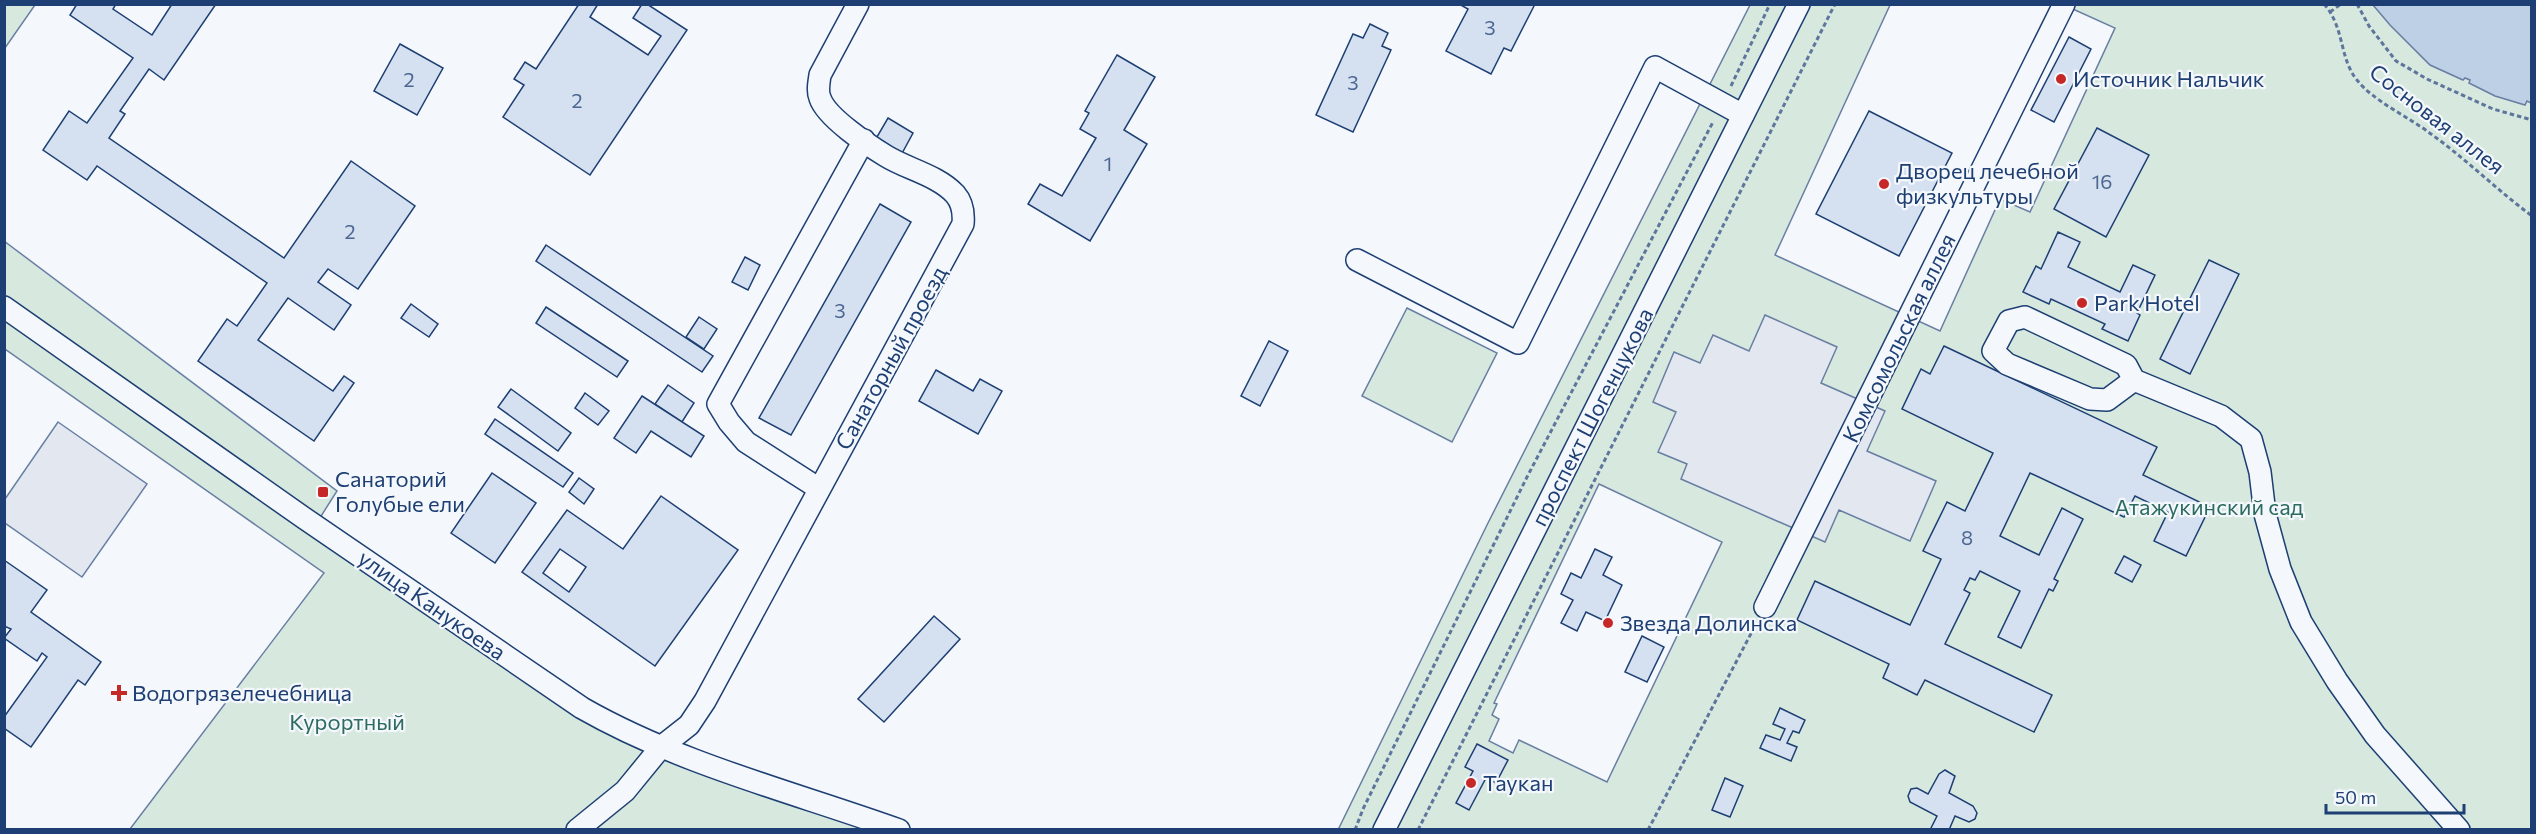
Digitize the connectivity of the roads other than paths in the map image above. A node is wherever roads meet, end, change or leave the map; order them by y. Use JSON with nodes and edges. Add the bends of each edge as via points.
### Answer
{"nodes":[{"id":1,"x":858,"y":4,"type":"edge"},
{"id":2,"x":1799,"y":4,"type":"edge"},
{"id":3,"x":2064,"y":4,"type":"edge"},
{"id":4,"x":1743,"y":115,"type":"junction"},
{"id":5,"x":864,"y":140,"type":"junction"},
{"id":6,"x":1357,"y":260,"type":"dead end"},
{"id":7,"x":4,"y":307,"type":"edge"},
{"id":8,"x":2134,"y":380,"type":"junction"},
{"id":9,"x":818,"y":489,"type":"junction"},
{"id":10,"x":1765,"y":607,"type":"road end"},
{"id":11,"x":661,"y":747,"type":"junction"},
{"id":12,"x":842,"y":821,"type":"edge"},
{"id":13,"x":577,"y":830,"type":"edge"},
{"id":14,"x":899,"y":830,"type":"edge"},
{"id":15,"x":1384,"y":830,"type":"edge"},
{"id":16,"x":2459,"y":830,"type":"edge"}],
"edges":[{"from":1,"to":5,"type":"street","name":"Санаторный проезд","via":[[826,61],[818,87],[825,108]]},
{"from":2,"to":4,"type":"street","name":"проспект Шогенцукова"},
{"from":3,"to":10,"type":"street","name":"Комсомольская аллея"},
{"from":4,"to":6,"type":"street","via":[[1655,67],[1518,343]]},
{"from":4,"to":15,"type":"street","name":"проспект Шогенцукова"},
{"from":5,"to":9,"type":"street","via":[[718,404],[746,442]]},
{"from":5,"to":9,"type":"street","name":"Санаторный проезд","via":[[955,194],[962,208],[963,224]]},
{"from":7,"to":11,"type":"street","name":"улица Канукоева","via":[[549,686],[617,728]]},
{"from":8,"to":8,"type":"street","via":[[2126,364],[2025,317],[2009,321],[1993,351],[2007,364],[2090,399],[2107,399]]},
{"from":8,"to":16,"type":"street","via":[[2220,416],[2251,439],[2280,570],[2301,622],[2375,735]]},
{"from":9,"to":11,"type":"street","name":"Санаторный проезд","via":[[705,701],[690,725]]},
{"from":11,"to":12,"type":"street","name":"улица Канукоева"},
{"from":11,"to":13,"type":"street","name":"Санаторный проезд","via":[[615,801]]},
{"from":12,"to":14,"type":"street","name":"улица Канукоева"}]}
